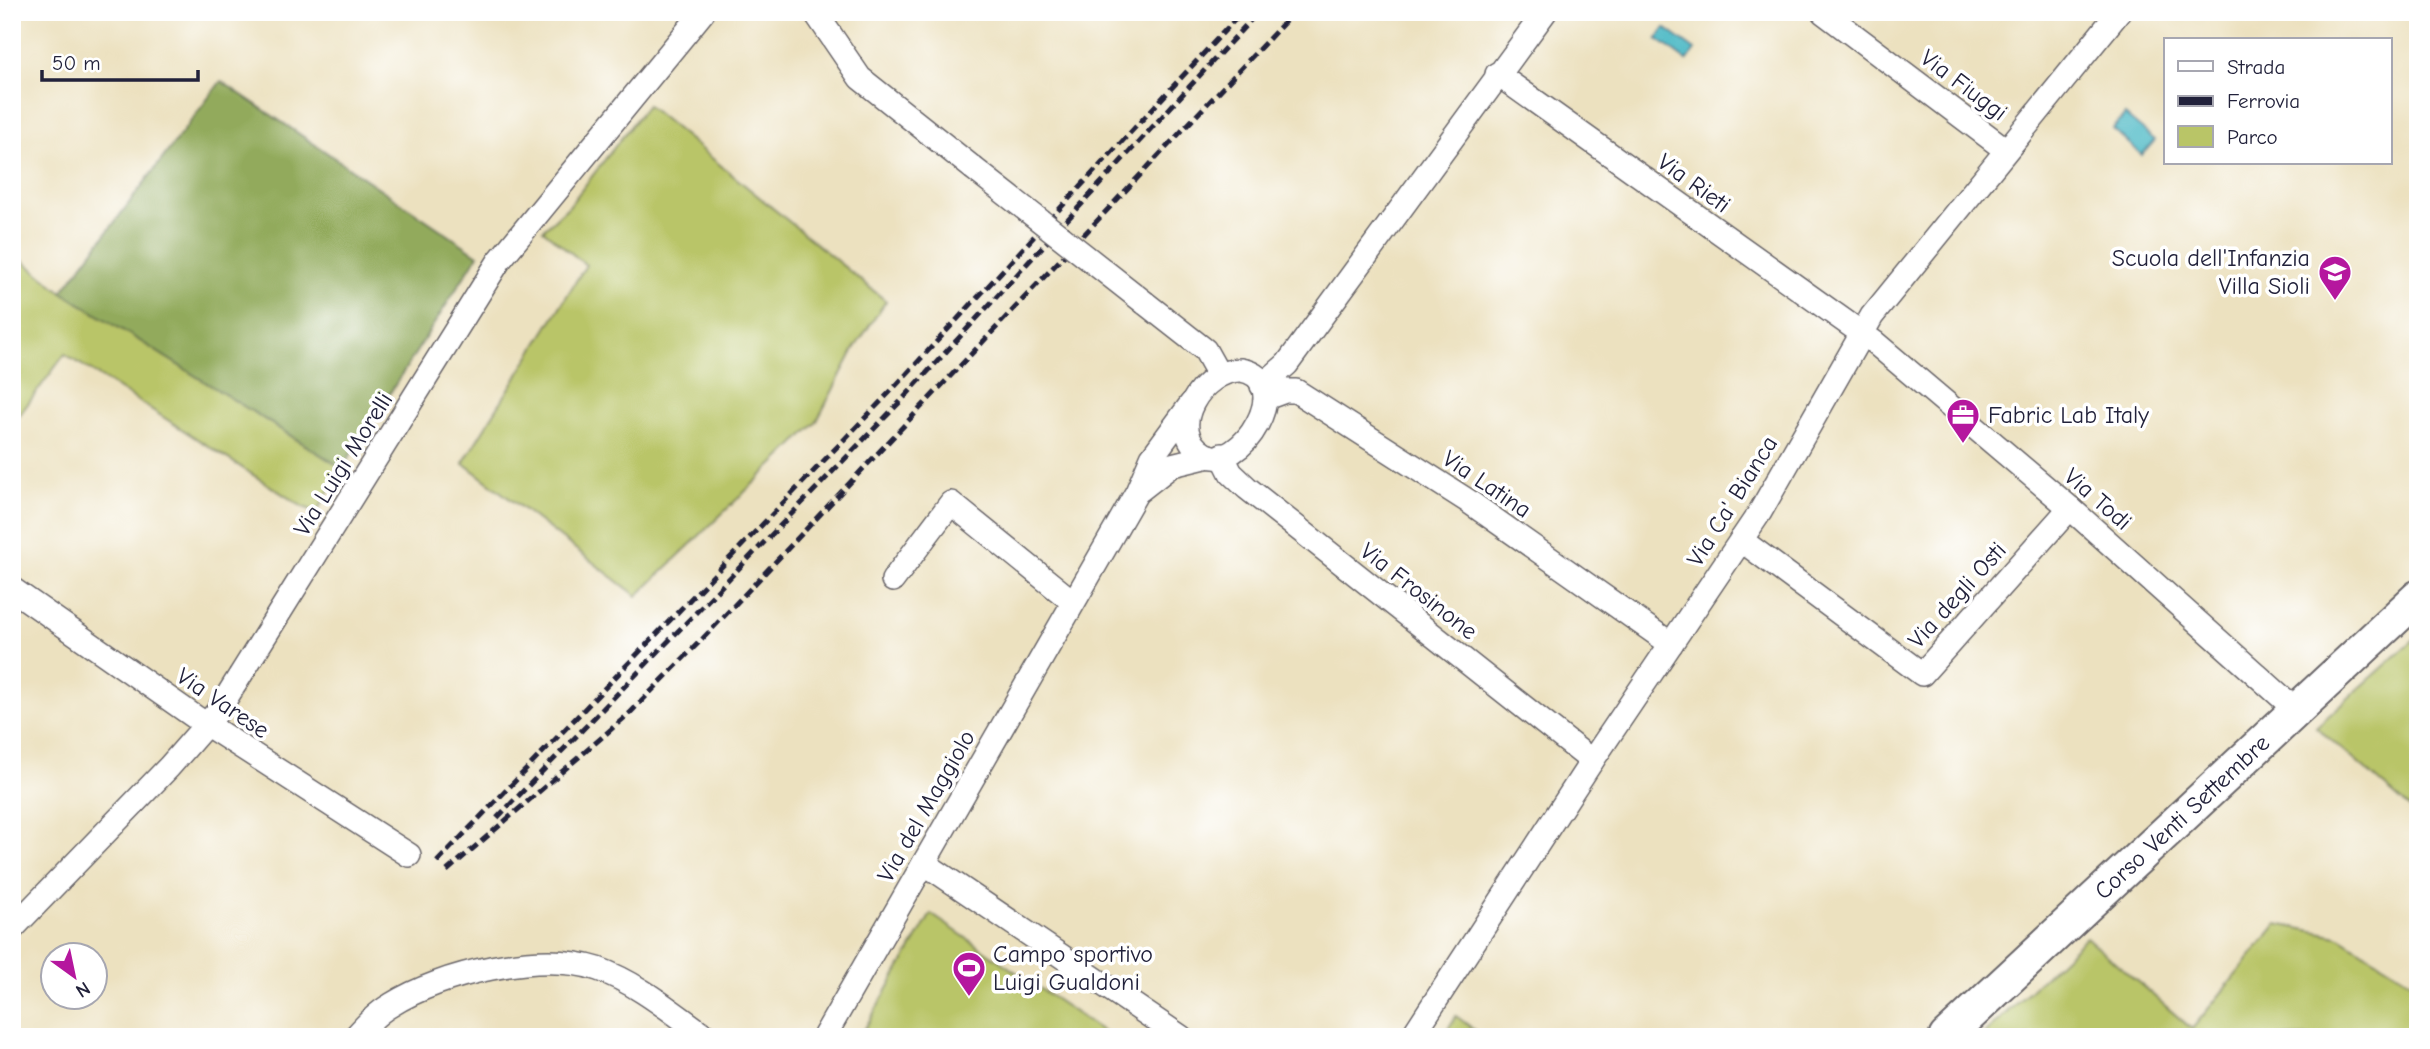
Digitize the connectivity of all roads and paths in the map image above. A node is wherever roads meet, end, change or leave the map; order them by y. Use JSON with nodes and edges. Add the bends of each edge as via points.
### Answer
{"nodes":[{"id":1,"x":703,"y":12,"type":"edge"},
{"id":2,"x":815,"y":12,"type":"edge"},
{"id":3,"x":1545,"y":12,"type":"edge"},
{"id":4,"x":1823,"y":12,"type":"edge"},
{"id":5,"x":2119,"y":12,"type":"edge"},
{"id":6,"x":828,"y":23,"type":"edge"},
{"id":7,"x":1497,"y":74,"type":"junction"},
{"id":8,"x":2006,"y":150,"type":"junction"},
{"id":9,"x":1861,"y":334,"type":"junction"},
{"id":10,"x":1219,"y":375,"type":"junction"},
{"id":11,"x":1264,"y":392,"type":"junction"},
{"id":12,"x":1191,"y":404,"type":"junction"},
{"id":13,"x":1216,"y":456,"type":"junction"},
{"id":14,"x":1137,"y":492,"type":"junction"},
{"id":15,"x":2070,"y":508,"type":"junction"},
{"id":16,"x":1741,"y":540,"type":"junction"},
{"id":17,"x":892,"y":580,"type":"dead end"},
{"id":18,"x":12,"y":589,"type":"edge"},
{"id":19,"x":2418,"y":597,"type":"edge"},
{"id":20,"x":1073,"y":602,"type":"junction"},
{"id":21,"x":1671,"y":644,"type":"junction"},
{"id":22,"x":2296,"y":710,"type":"junction"},
{"id":23,"x":207,"y":725,"type":"junction"},
{"id":24,"x":1592,"y":761,"type":"junction"},
{"id":25,"x":409,"y":855,"type":"dead end"},
{"id":26,"x":924,"y":863,"type":"junction"},
{"id":27,"x":17,"y":917,"type":"edge"},
{"id":28,"x":355,"y":1037,"type":"edge"},
{"id":29,"x":708,"y":1037,"type":"edge"},
{"id":30,"x":824,"y":1037,"type":"edge"},
{"id":31,"x":1181,"y":1037,"type":"edge"},
{"id":32,"x":1412,"y":1037,"type":"edge"},
{"id":33,"x":1946,"y":1037,"type":"edge"}],
"edges":[{"from":1,"to":23,"type":"street","name":"Via Luigi Morelli","via":[[499,261],[238,683]]},
{"from":2,"to":6,"type":"street"},
{"from":3,"to":7,"type":"street"},
{"from":4,"to":8,"type":"street","name":"Via Fiuggi"},
{"from":5,"to":8,"type":"street","name":"Via Ca' Bianca"},
{"from":6,"to":10,"type":"street","bridge":true,"via":[[848,63],[870,88],[1205,350]]},
{"from":7,"to":9,"type":"street","name":"Via Rieti"},
{"from":7,"to":11,"type":"street"},
{"from":8,"to":9,"type":"street","name":"Via Ca' Bianca"},
{"from":9,"to":15,"type":"street","name":"Via Todi"},
{"from":9,"to":16,"type":"street","name":"Via Ca' Bianca"},
{"from":10,"to":11,"type":"street","via":[[1246,370]]},
{"from":10,"to":12,"type":"street","via":[[1207,382]]},
{"from":11,"to":13,"type":"street","via":[[1261,418],[1248,437]]},
{"from":11,"to":21,"type":"street","name":"Via Latina","via":[[1296,391],[1468,501]]},
{"from":12,"to":13,"type":"street","via":[[1190,436],[1196,446]]},
{"from":12,"to":14,"type":"street","name":"Via del Maggiolo","via":[[1152,457]]},
{"from":13,"to":14,"type":"street","name":"Via del Maggiolo","via":[[1172,464]]},
{"from":13,"to":24,"type":"street","name":"Via Frosinone","via":[[1247,488]]},
{"from":14,"to":20,"type":"street","name":"Via del Maggiolo"},
{"from":15,"to":16,"type":"street","name":"Via degli Osti","via":[[1922,674]]},
{"from":15,"to":22,"type":"street","name":"Via Todi"},
{"from":16,"to":21,"type":"street","name":"Via Ca' Bianca"},
{"from":17,"to":20,"type":"street","via":[[951,503]]},
{"from":18,"to":23,"type":"street","name":"Via Varese"},
{"from":19,"to":22,"type":"street","name":"Corso Venti Settembre"},
{"from":20,"to":26,"type":"street","name":"Via del Maggiolo"},
{"from":21,"to":24,"type":"street","name":"Via Ca' Bianca"},
{"from":22,"to":33,"type":"street","name":"Corso Venti Settembre"},
{"from":23,"to":25,"type":"street","name":"Via Varese"},
{"from":23,"to":27,"type":"street","name":"Via Luigi Morelli"},
{"from":24,"to":32,"type":"street","name":"Via Ca' Bianca"},
{"from":26,"to":30,"type":"street","name":"Via del Maggiolo"},
{"from":26,"to":31,"type":"street"},
{"from":28,"to":29,"type":"street","via":[[389,1006],[446,980],[497,968],[569,963],[624,981]]}]}
